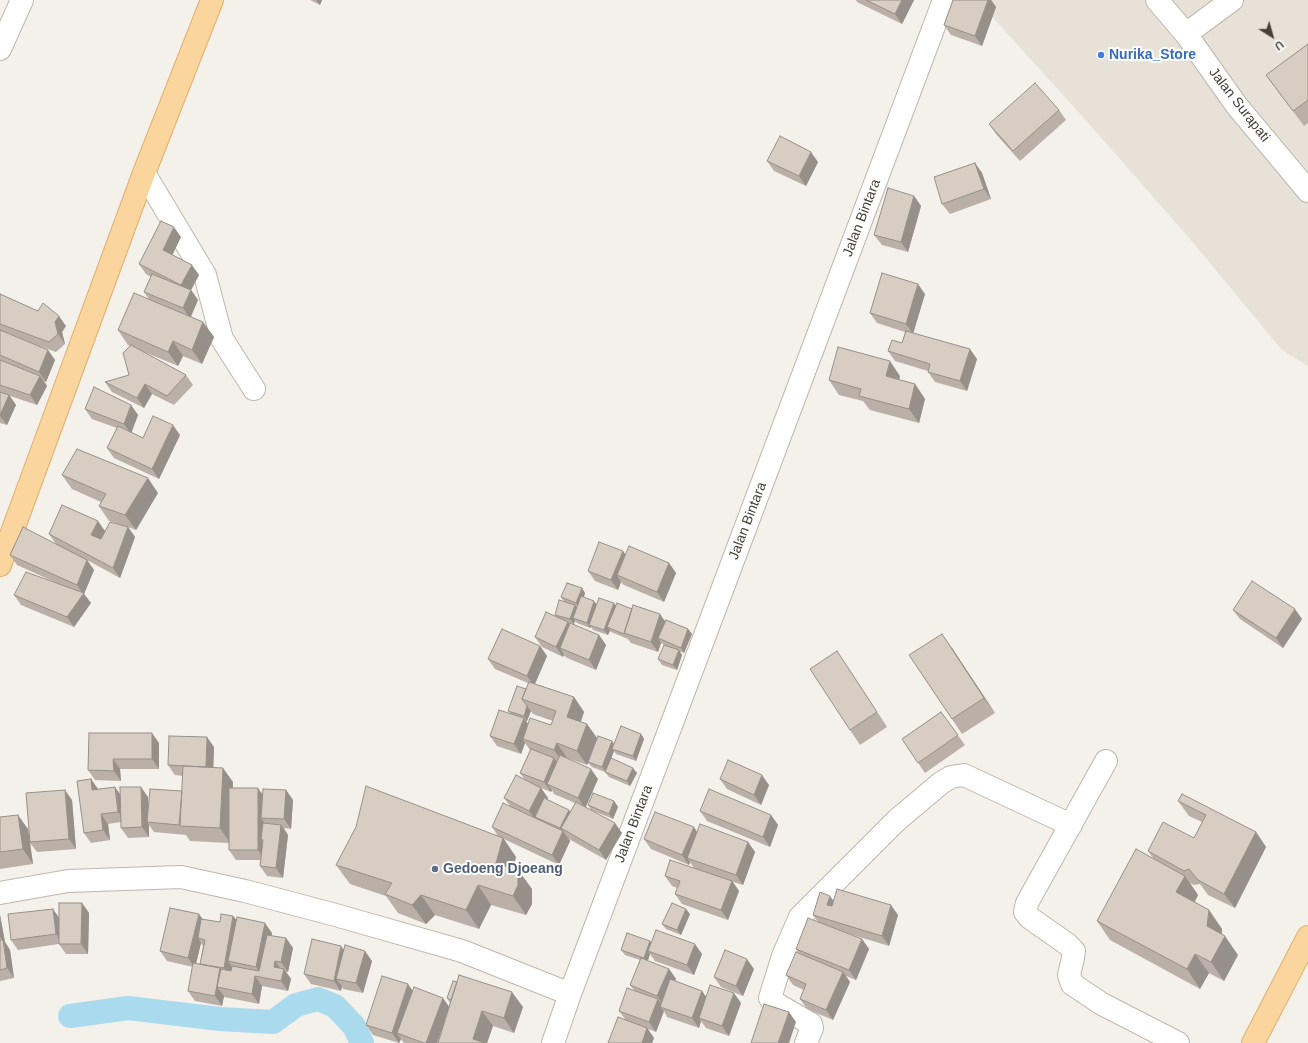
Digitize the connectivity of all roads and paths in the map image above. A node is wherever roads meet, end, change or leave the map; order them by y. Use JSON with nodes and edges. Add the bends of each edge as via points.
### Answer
{"nodes":[{"id":1,"x":22,"y":0,"type":"edge"},
{"id":2,"x":212,"y":0,"type":"edge"},
{"id":3,"x":944,"y":0,"type":"edge"},
{"id":4,"x":1157,"y":0,"type":"edge"},
{"id":5,"x":1232,"y":0,"type":"edge"},
{"id":6,"x":1186,"y":34,"type":"junction"},
{"id":7,"x":0,"y":49,"type":"edge"},
{"id":8,"x":144,"y":173,"type":"junction"},
{"id":9,"x":1308,"y":191,"type":"edge"},
{"id":10,"x":254,"y":389,"type":"dead end"},
{"id":11,"x":0,"y":565,"type":"edge"},
{"id":12,"x":1106,"y":761,"type":"dead end"},
{"id":13,"x":1071,"y":825,"type":"junction"},
{"id":14,"x":0,"y":893,"type":"edge"},
{"id":15,"x":1308,"y":937,"type":"edge"},
{"id":16,"x":570,"y":994,"type":"junction"},
{"id":17,"x":553,"y":1043,"type":"edge"},
{"id":18,"x":806,"y":1043,"type":"edge"},
{"id":19,"x":1178,"y":1043,"type":"edge"},
{"id":20,"x":1253,"y":1043,"type":"edge"}],
"edges":[{"from":1,"to":7,"type":"street"},
{"from":2,"to":8,"type":"main road"},
{"from":3,"to":16,"type":"street","name":"Jalan Bintara"},
{"from":4,"to":6,"type":"street","name":"Jalan Surapati"},
{"from":5,"to":6,"type":"street"},
{"from":6,"to":9,"type":"street","name":"Jalan Surapati","via":[[1237,106]]},
{"from":8,"to":10,"type":"street","via":[[205,275],[222,339]]},
{"from":8,"to":11,"type":"main road"},
{"from":12,"to":13,"type":"street"},
{"from":13,"to":18,"type":"street","via":[[964,775],[951,777],[941,783],[897,820],[800,917],[770,998],[811,1024]]},
{"from":13,"to":19,"type":"street","via":[[1027,903],[1025,912],[1074,951],[1069,975],[1072,984],[1102,1004]]},
{"from":14,"to":16,"type":"street","via":[[68,881],[181,877],[260,894],[462,951]]},
{"from":15,"to":20,"type":"main road"},
{"from":16,"to":17,"type":"street","name":"Jalan Bintara"}]}
